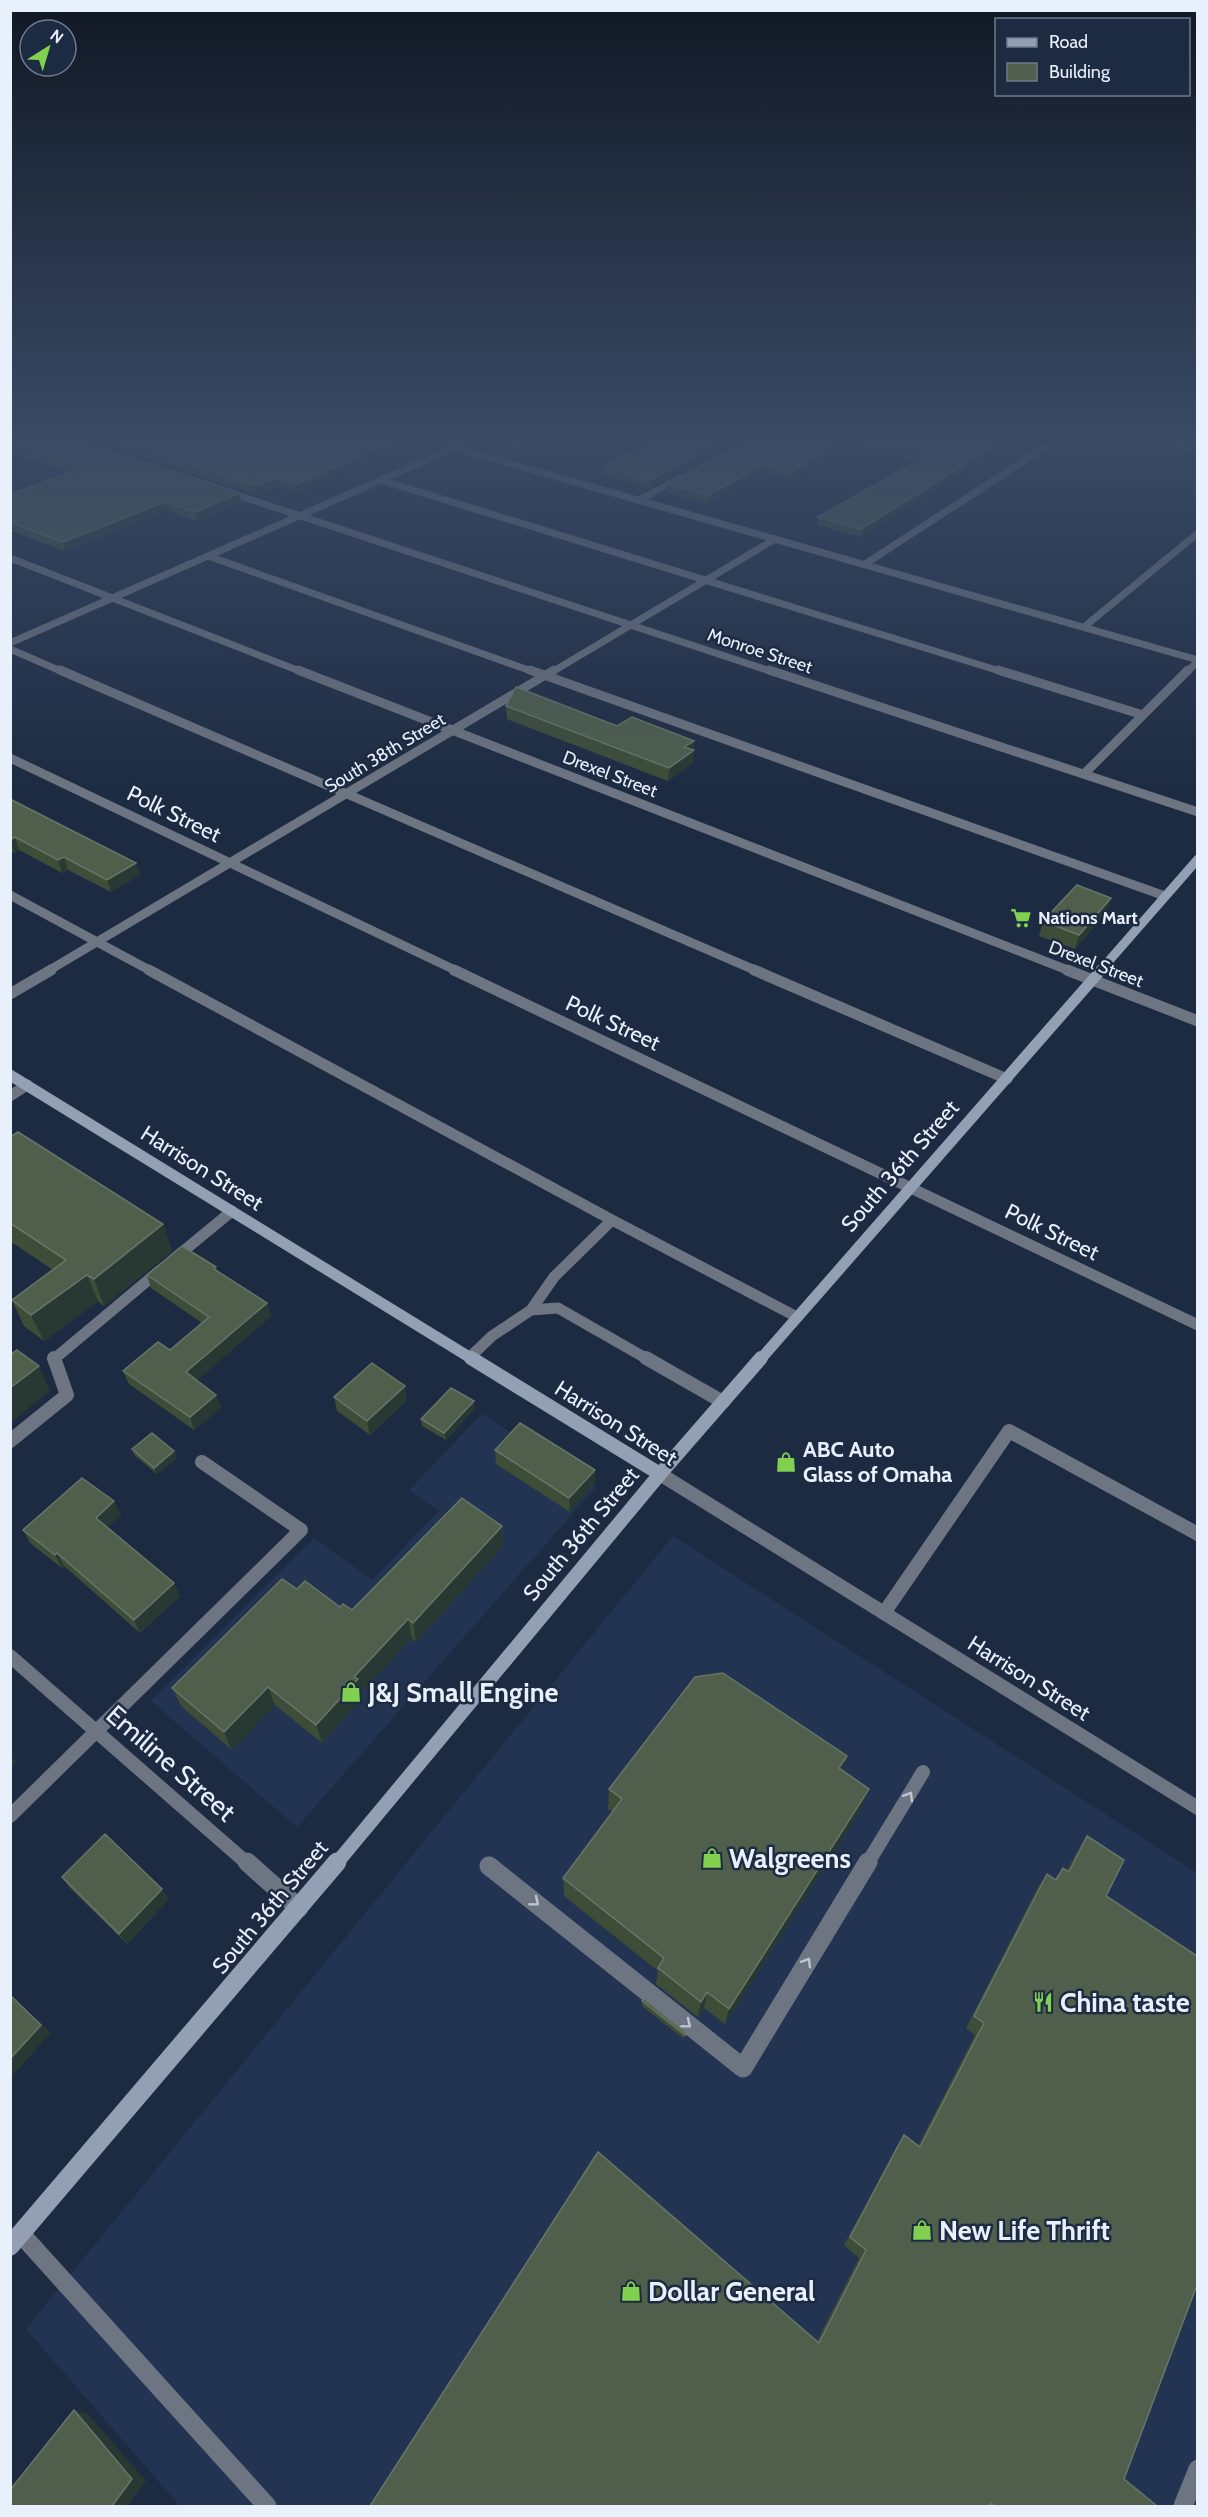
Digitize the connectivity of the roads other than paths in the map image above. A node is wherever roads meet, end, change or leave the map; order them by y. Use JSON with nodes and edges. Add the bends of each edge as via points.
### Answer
{"nodes":[{"id":1,"x":205,"y":557,"type":"edge"},
{"id":2,"x":212,"y":557,"type":"edge"},
{"id":3,"x":426,"y":557,"type":"edge"},
{"id":4,"x":629,"y":557,"type":"edge"},
{"id":5,"x":744,"y":557,"type":"edge"},
{"id":6,"x":841,"y":557,"type":"edge"},
{"id":7,"x":875,"y":557,"type":"edge"},
{"id":8,"x":1168,"y":557,"type":"edge"},
{"id":9,"x":10,"y":558,"type":"edge"},
{"id":10,"x":865,"y":564,"type":"junction"},
{"id":11,"x":705,"y":581,"type":"junction"},
{"id":12,"x":112,"y":598,"type":"junction"},
{"id":13,"x":631,"y":625,"type":"junction"},
{"id":14,"x":1084,"y":627,"type":"junction"},
{"id":15,"x":10,"y":643,"type":"edge"},
{"id":16,"x":10,"y":649,"type":"edge"},
{"id":17,"x":1197,"y":660,"type":"edge"},
{"id":18,"x":546,"y":676,"type":"junction"},
{"id":19,"x":1143,"y":715,"type":"junction"},
{"id":20,"x":453,"y":731,"type":"junction"},
{"id":21,"x":10,"y":758,"type":"edge"},
{"id":22,"x":1083,"y":774,"type":"junction"},
{"id":23,"x":346,"y":795,"type":"junction"},
{"id":24,"x":1197,"y":812,"type":"edge"},
{"id":25,"x":1197,"y":860,"type":"edge"},
{"id":26,"x":230,"y":864,"type":"junction"},
{"id":27,"x":10,"y":895,"type":"edge"},
{"id":28,"x":1165,"y":896,"type":"junction"},
{"id":29,"x":98,"y":942,"type":"junction"},
{"id":30,"x":1093,"y":981,"type":"junction"},
{"id":31,"x":10,"y":994,"type":"edge"},
{"id":32,"x":1197,"y":1021,"type":"edge"},
{"id":33,"x":10,"y":1075,"type":"edge"},
{"id":34,"x":1007,"y":1079,"type":"junction"},
{"id":35,"x":27,"y":1085,"type":"junction"},
{"id":36,"x":10,"y":1096,"type":"edge"},
{"id":37,"x":910,"y":1187,"type":"junction"},
{"id":38,"x":232,"y":1211,"type":"junction"},
{"id":39,"x":612,"y":1220,"type":"junction"},
{"id":40,"x":531,"y":1310,"type":"junction"},
{"id":41,"x":797,"y":1317,"type":"junction"},
{"id":42,"x":1197,"y":1325,"type":"edge"},
{"id":43,"x":470,"y":1358,"type":"junction"},
{"id":44,"x":723,"y":1402,"type":"junction"},
{"id":45,"x":10,"y":1441,"type":"edge"},
{"id":46,"x":202,"y":1462,"type":"dead end"},
{"id":47,"x":660,"y":1474,"type":"junction"},
{"id":48,"x":1197,"y":1534,"type":"edge"},
{"id":49,"x":884,"y":1613,"type":"junction"},
{"id":50,"x":10,"y":1656,"type":"edge"},
{"id":51,"x":96,"y":1732,"type":"junction"},
{"id":52,"x":923,"y":1772,"type":"dead end"},
{"id":53,"x":1197,"y":1808,"type":"edge"},
{"id":54,"x":10,"y":1816,"type":"edge"},
{"id":55,"x":489,"y":1866,"type":"dead end"},
{"id":56,"x":299,"y":1908,"type":"junction"},
{"id":57,"x":16,"y":2240,"type":"edge"},
{"id":58,"x":1197,"y":2469,"type":"edge"},
{"id":59,"x":267,"y":2506,"type":"edge"},
{"id":60,"x":1184,"y":2506,"type":"edge"}],
"edges":[{"from":1,"to":12,"type":"street"},
{"from":2,"to":18,"type":"street"},
{"from":3,"to":13,"type":"street","name":"Monroe Street"},
{"from":4,"to":11,"type":"street"},
{"from":5,"to":11,"type":"street","name":"South 38th Street"},
{"from":6,"to":10,"type":"street"},
{"from":7,"to":10,"type":"street"},
{"from":8,"to":14,"type":"street"},
{"from":9,"to":12,"type":"street","name":"Drexel Street"},
{"from":10,"to":14,"type":"street"},
{"from":11,"to":13,"type":"street","name":"South 38th Street"},
{"from":11,"to":19,"type":"street"},
{"from":12,"to":15,"type":"street"},
{"from":12,"to":20,"type":"street","name":"Drexel Street"},
{"from":13,"to":18,"type":"street","name":"South 38th Street"},
{"from":13,"to":22,"type":"street","name":"Monroe Street"},
{"from":14,"to":17,"type":"street"},
{"from":16,"to":23,"type":"street"},
{"from":17,"to":19,"type":"street"},
{"from":18,"to":20,"type":"street","name":"South 38th Street"},
{"from":18,"to":28,"type":"street"},
{"from":19,"to":22,"type":"street"},
{"from":20,"to":23,"type":"street","name":"South 38th Street"},
{"from":20,"to":30,"type":"street","name":"Drexel Street"},
{"from":21,"to":26,"type":"street","name":"Polk Street"},
{"from":22,"to":24,"type":"street","name":"Monroe Street"},
{"from":23,"to":26,"type":"street","name":"South 38th Street"},
{"from":23,"to":34,"type":"street"},
{"from":25,"to":28,"type":"main road","name":"South 36th Street"},
{"from":26,"to":29,"type":"street","name":"South 38th Street"},
{"from":26,"to":37,"type":"street","name":"Polk Street"},
{"from":27,"to":29,"type":"street"},
{"from":28,"to":30,"type":"main road","name":"South 36th Street"},
{"from":29,"to":31,"type":"street","name":"South 38th Street"},
{"from":29,"to":39,"type":"street"},
{"from":30,"to":32,"type":"street","name":"Drexel Street"},
{"from":30,"to":34,"type":"main road","name":"South 36th Street"},
{"from":33,"to":35,"type":"main road","name":"Harrison Street"},
{"from":34,"to":37,"type":"main road","name":"South 36th Street"},
{"from":35,"to":36,"type":"street"},
{"from":35,"to":38,"type":"main road","name":"Harrison Street"},
{"from":37,"to":41,"type":"main road","name":"South 36th Street"},
{"from":37,"to":42,"type":"street","name":"Polk Street"},
{"from":38,"to":43,"type":"main road","name":"Harrison Street"},
{"from":38,"to":45,"type":"street","via":[[53,1359],[67,1395]]},
{"from":39,"to":40,"type":"street","via":[[554,1277]]},
{"from":39,"to":41,"type":"street"},
{"from":40,"to":43,"type":"street","via":[[492,1336]]},
{"from":40,"to":44,"type":"street","via":[[558,1308]]},
{"from":41,"to":44,"type":"main road","name":"South 36th Street"},
{"from":43,"to":47,"type":"main road","name":"Harrison Street"},
{"from":44,"to":47,"type":"main road","name":"South 36th Street"},
{"from":46,"to":51,"type":"street","via":[[301,1530]]},
{"from":47,"to":49,"type":"street","name":"Harrison Street"},
{"from":47,"to":56,"type":"main road","name":"South 36th Street"},
{"from":48,"to":49,"type":"street","via":[[1009,1431]]},
{"from":49,"to":53,"type":"street","name":"Harrison Street"},
{"from":50,"to":51,"type":"street","name":"Emiline Street"},
{"from":51,"to":54,"type":"street"},
{"from":51,"to":56,"type":"street","name":"Emiline Street"},
{"from":55,"to":52,"type":"street","one_way":true,"via":[[743,2068]]},
{"from":56,"to":57,"type":"main road","name":"South 36th Street"},
{"from":57,"to":59,"type":"street"},
{"from":58,"to":60,"type":"street"}]}
